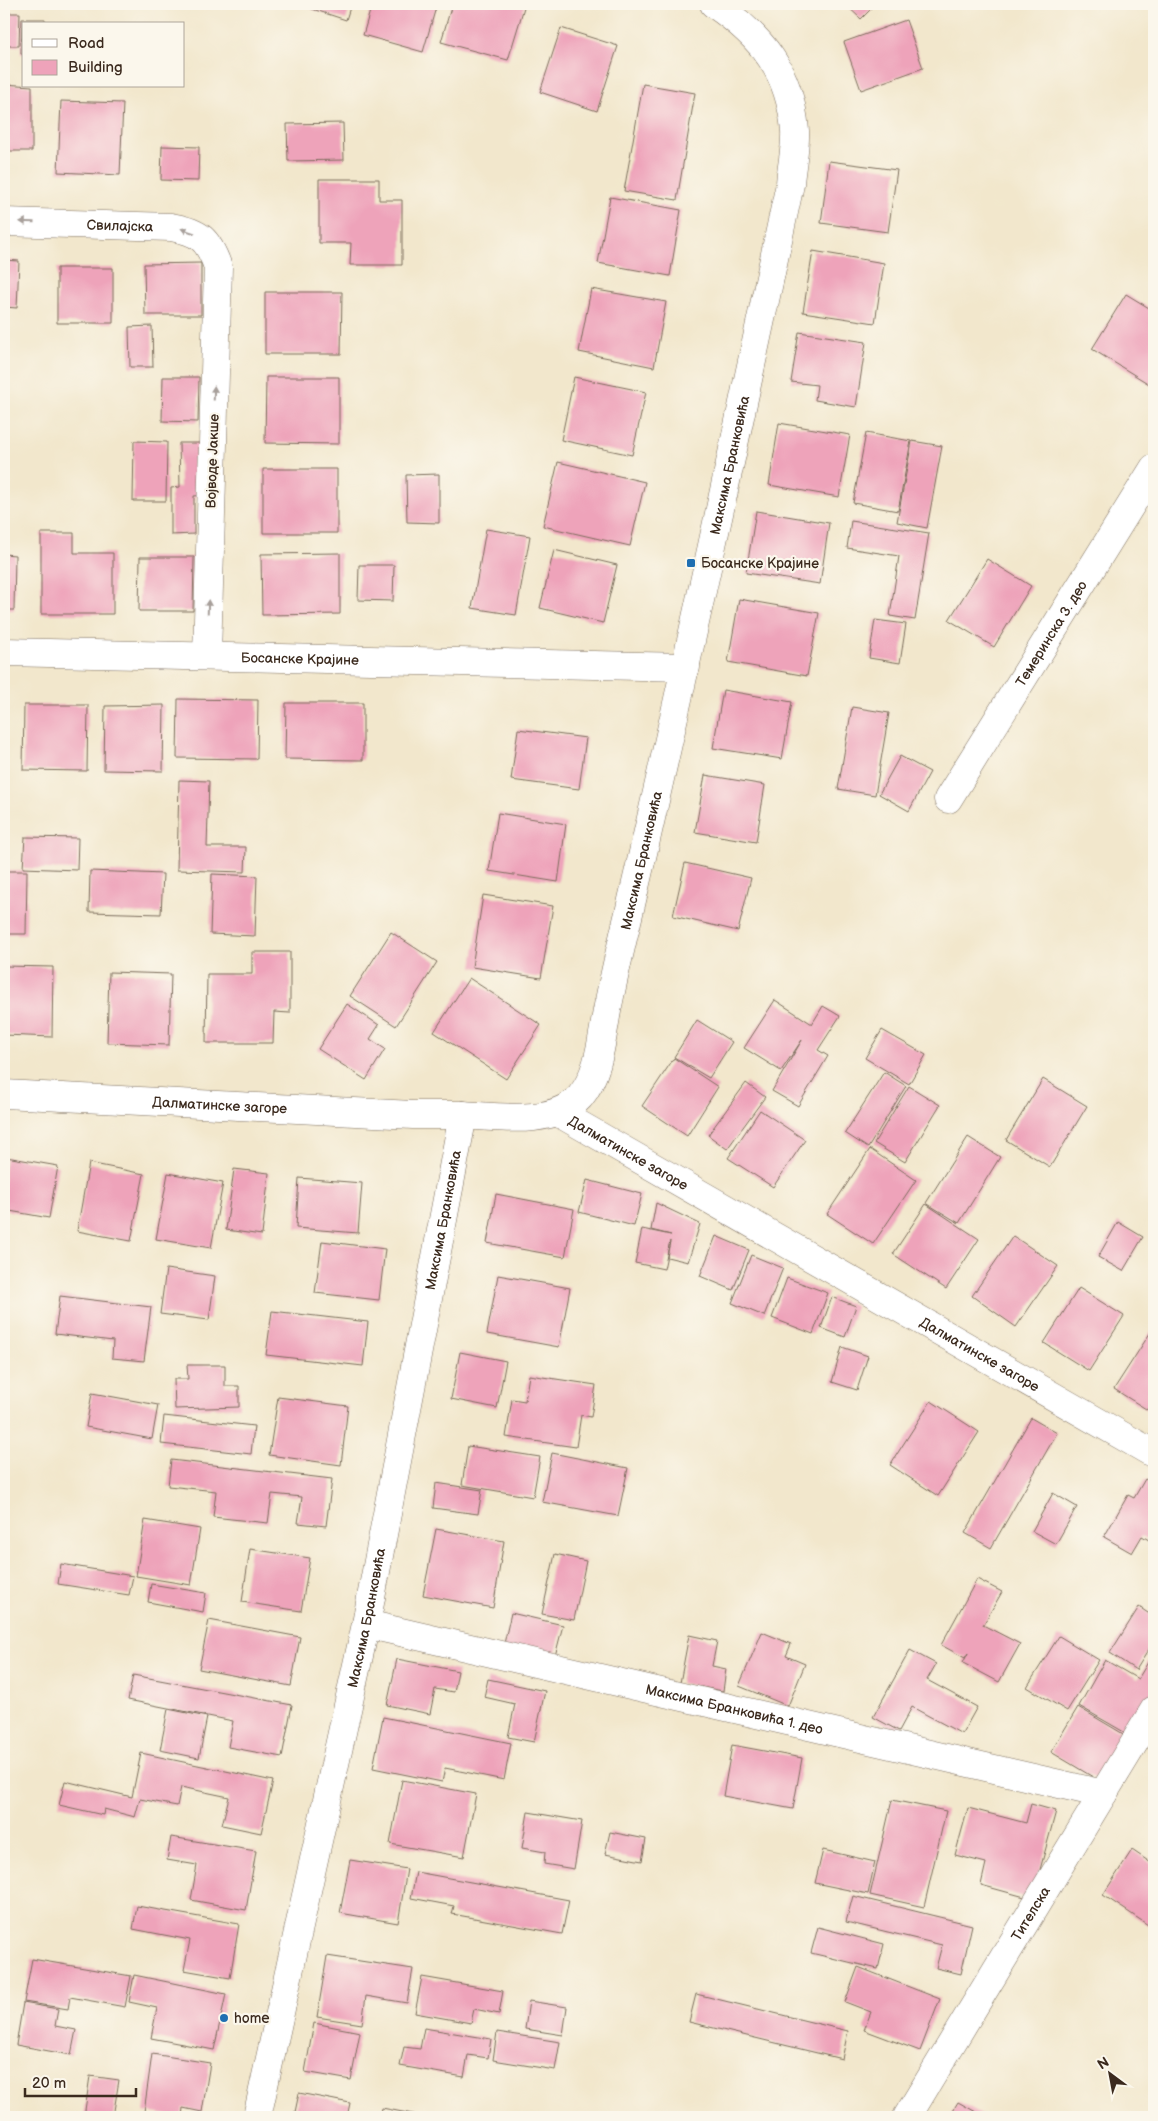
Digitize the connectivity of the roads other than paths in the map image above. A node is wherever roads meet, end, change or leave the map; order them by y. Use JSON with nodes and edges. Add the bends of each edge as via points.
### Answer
{"nodes":[{"id":1,"x":714,"y":4,"type":"edge"},
{"id":2,"x":4,"y":222,"type":"edge"},
{"id":3,"x":218,"y":267,"type":"joint"},
{"id":4,"x":1154,"y":468,"type":"edge"},
{"id":5,"x":4,"y":652,"type":"edge"},
{"id":6,"x":207,"y":656,"type":"junction"},
{"id":7,"x":686,"y":667,"type":"junction"},
{"id":8,"x":948,"y":799,"type":"dead end"},
{"id":9,"x":4,"y":1094,"type":"edge"},
{"id":10,"x":559,"y":1113,"type":"junction"},
{"id":11,"x":463,"y":1115,"type":"junction"},
{"id":12,"x":1154,"y":1454,"type":"edge"},
{"id":13,"x":366,"y":1624,"type":"junction"},
{"id":14,"x":1154,"y":1710,"type":"edge"},
{"id":15,"x":1103,"y":1794,"type":"junction"},
{"id":16,"x":257,"y":2117,"type":"edge"},
{"id":17,"x":907,"y":2117,"type":"edge"}],
"edges":[{"from":1,"to":7,"type":"street","name":"Максима Бранковића","via":[[741,22],[767,51],[788,89],[795,132],[790,184]]},
{"from":3,"to":2,"type":"street","name":"Свилајска","one_way":true,"via":[[204,239],[190,230]]},
{"from":6,"to":3,"type":"street","name":"Војводе Јакше","one_way":true},
{"from":4,"to":8,"type":"street","name":"Темеринска 3. део"},
{"from":5,"to":6,"type":"street","name":"Босанске Крајине"},
{"from":6,"to":7,"type":"street","name":"Босанске Крајине"},
{"from":7,"to":10,"type":"street","name":"Максима Бранковића","via":[[595,1069],[580,1097]]},
{"from":9,"to":11,"type":"street","name":"Далматинске загоре"},
{"from":10,"to":11,"type":"street","name":"Далматинске загоре","via":[[506,1118]]},
{"from":10,"to":12,"type":"street","name":"Далматинске загоре"},
{"from":11,"to":13,"type":"street","name":"Максима Бранковића"},
{"from":13,"to":15,"type":"street","name":"Максима Бранковића 1. део"},
{"from":13,"to":16,"type":"street","name":"Максима Бранковића"},
{"from":14,"to":15,"type":"street","name":"Тителска"},
{"from":15,"to":17,"type":"street","name":"Тителска"}]}
